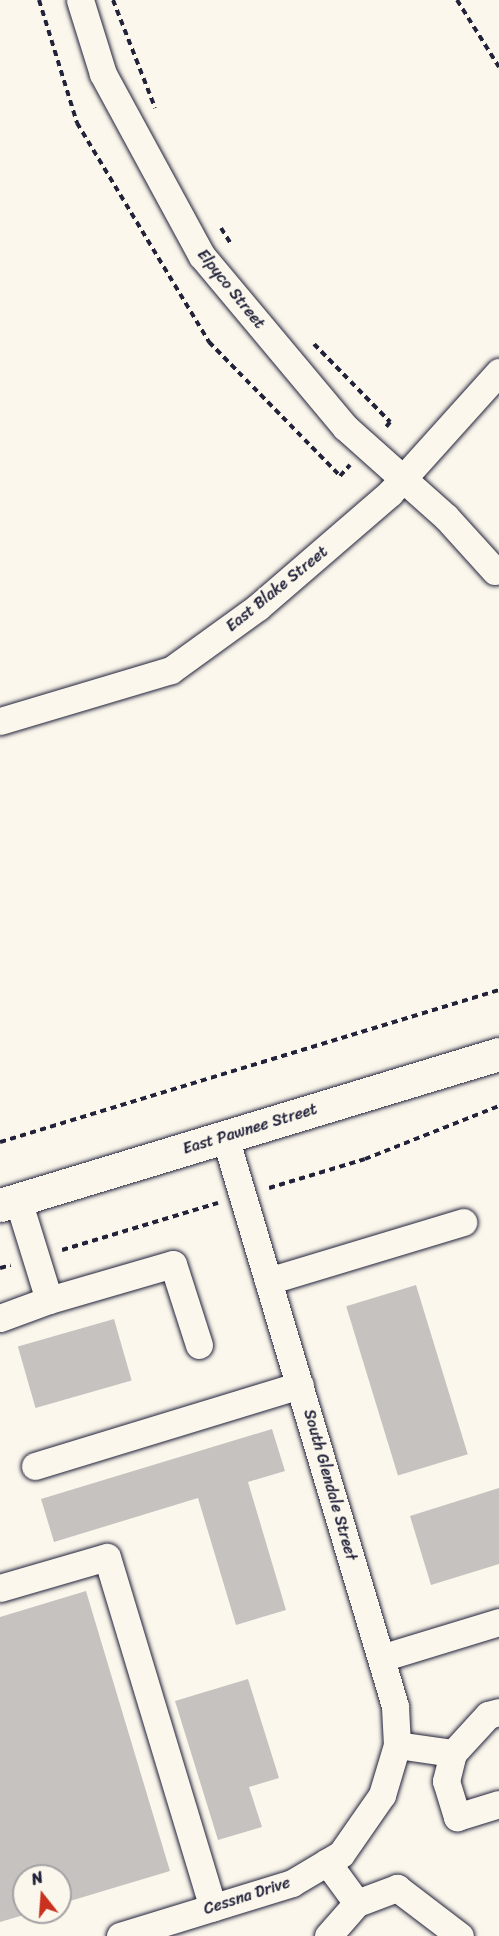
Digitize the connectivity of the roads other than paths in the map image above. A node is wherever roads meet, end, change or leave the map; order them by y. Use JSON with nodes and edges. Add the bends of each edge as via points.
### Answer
{"nodes":[{"id":1,"x":80,"y":0,"type":"edge"},
{"id":2,"x":499,"y":372,"type":"edge"},
{"id":3,"x":403,"y":479,"type":"junction"},
{"id":4,"x":495,"y":571,"type":"dead end"},
{"id":5,"x":0,"y":721,"type":"edge"},
{"id":6,"x":499,"y":1054,"type":"edge"},
{"id":7,"x":225,"y":1137,"type":"junction"},
{"id":8,"x":9,"y":1202,"type":"edge"},
{"id":9,"x":463,"y":1222,"type":"dead end"},
{"id":10,"x":268,"y":1281,"type":"junction"},
{"id":11,"x":49,"y":1300,"type":"junction"},
{"id":12,"x":0,"y":1317,"type":"edge"},
{"id":13,"x":199,"y":1344,"type":"dead end"},
{"id":14,"x":300,"y":1384,"type":"junction"},
{"id":15,"x":35,"y":1466,"type":"dead end"},
{"id":16,"x":0,"y":1588,"type":"edge"},
{"id":17,"x":499,"y":1622,"type":"edge"},
{"id":18,"x":381,"y":1658,"type":"junction"},
{"id":19,"x":499,"y":1712,"type":"edge"},
{"id":20,"x":397,"y":1745,"type":"junction"},
{"id":21,"x":453,"y":1754,"type":"junction"},
{"id":22,"x":499,"y":1804,"type":"edge"},
{"id":23,"x":358,"y":1830,"type":"joint"},
{"id":24,"x":327,"y":1862,"type":"junction"},
{"id":25,"x":357,"y":1903,"type":"junction"},
{"id":26,"x":213,"y":1907,"type":"junction"},
{"id":27,"x":120,"y":1936,"type":"edge"},
{"id":28,"x":328,"y":1936,"type":"edge"},
{"id":29,"x":460,"y":1936,"type":"edge"}],
"edges":[{"from":1,"to":3,"type":"street","name":"Elpyco Street","via":[[103,74],[202,256],[367,447]]},
{"from":2,"to":3,"type":"street","name":"East Blake Street"},
{"from":3,"to":4,"type":"street","name":"Elpyco Street"},
{"from":3,"to":5,"type":"street","name":"East Blake Street","via":[[258,607],[171,670]]},
{"from":6,"to":7,"type":"main road","name":"East Pawnee Street"},
{"from":7,"to":8,"type":"main road","name":"East Pawnee Street"},
{"from":7,"to":10,"type":"street","name":"South Glendale Street"},
{"from":8,"to":11,"type":"street"},
{"from":9,"to":10,"type":"street"},
{"from":10,"to":14,"type":"street","name":"South Glendale Street"},
{"from":11,"to":12,"type":"street"},
{"from":11,"to":13,"type":"street","via":[[173,1264]]},
{"from":14,"to":15,"type":"street"},
{"from":14,"to":18,"type":"street","name":"South Glendale Street"},
{"from":16,"to":26,"type":"street","via":[[107,1557]]},
{"from":17,"to":18,"type":"street"},
{"from":18,"to":20,"type":"street","name":"South Glendale Street","via":[[395,1706]]},
{"from":19,"to":21,"type":"street","via":[[488,1715]]},
{"from":20,"to":21,"type":"street"},
{"from":20,"to":23,"type":"street","name":"South Glendale Street","via":[[382,1796]]},
{"from":21,"to":22,"type":"street","via":[[446,1781],[457,1817]]},
{"from":23,"to":24,"type":"street","name":"Cessna Drive","via":[[340,1854]]},
{"from":24,"to":25,"type":"street"},
{"from":24,"to":26,"type":"street","name":"Cessna Drive","via":[[292,1883]]},
{"from":25,"to":28,"type":"street"},
{"from":25,"to":29,"type":"street","via":[[397,1888]]},
{"from":26,"to":27,"type":"street","name":"Cessna Drive"}]}
